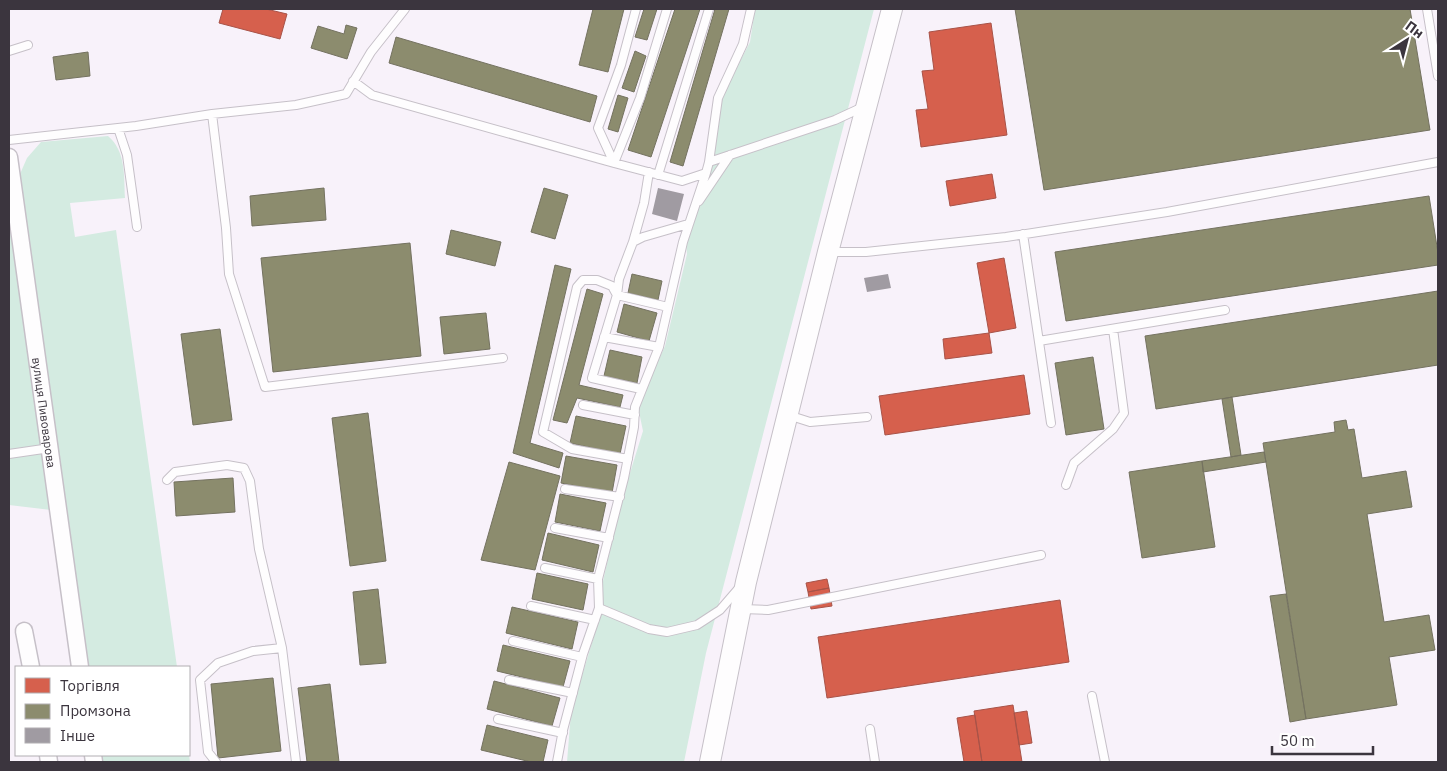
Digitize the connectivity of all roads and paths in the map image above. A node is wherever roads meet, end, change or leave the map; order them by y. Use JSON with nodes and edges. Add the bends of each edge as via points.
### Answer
{"nodes":[{"id":1,"x":405,"y":9,"type":"edge"},
{"id":2,"x":636,"y":9,"type":"edge"},
{"id":3,"x":668,"y":9,"type":"edge"},
{"id":4,"x":709,"y":9,"type":"edge"},
{"id":5,"x":751,"y":9,"type":"edge"},
{"id":6,"x":892,"y":9,"type":"edge"},
{"id":7,"x":1427,"y":9,"type":"edge"},
{"id":8,"x":28,"y":45,"type":"dead end"},
{"id":9,"x":9,"y":51,"type":"edge"},
{"id":10,"x":1438,"y":76,"type":"edge"},
{"id":11,"x":354,"y":81,"type":"junction"},
{"id":12,"x":867,"y":105,"type":"junction"},
{"id":13,"x":212,"y":114,"type":"junction"},
{"id":14,"x":118,"y":128,"type":"junction"},
{"id":15,"x":9,"y":140,"type":"edge"},
{"id":16,"x":730,"y":155,"type":"junction"},
{"id":17,"x":9,"y":157,"type":"edge"},
{"id":18,"x":709,"y":162,"type":"junction"},
{"id":19,"x":1438,"y":162,"type":"edge"},
{"id":20,"x":614,"y":163,"type":"junction"},
{"id":21,"x":649,"y":172,"type":"junction"},
{"id":22,"x":706,"y":172,"type":"junction"},
{"id":23,"x":658,"y":175,"type":"junction"},
{"id":24,"x":693,"y":210,"type":"junction"},
{"id":25,"x":688,"y":224,"type":"junction"},
{"id":26,"x":137,"y":227,"type":"dead end"},
{"id":27,"x":1023,"y":234,"type":"junction"},
{"id":28,"x":633,"y":242,"type":"junction"},
{"id":29,"x":828,"y":252,"type":"junction"},
{"id":30,"x":617,"y":295,"type":"junction"},
{"id":31,"x":668,"y":308,"type":"junction"},
{"id":32,"x":1226,"y":310,"type":"dead end"},
{"id":33,"x":1113,"y":329,"type":"junction"},
{"id":34,"x":604,"y":337,"type":"junction"},
{"id":35,"x":1039,"y":341,"type":"junction"},
{"id":36,"x":659,"y":347,"type":"junction"},
{"id":37,"x":503,"y":358,"type":"dead end"},
{"id":38,"x":641,"y":389,"type":"junction"},
{"id":39,"x":583,"y":405,"type":"dead end"},
{"id":40,"x":635,"y":415,"type":"junction"},
{"id":41,"x":788,"y":415,"type":"junction"},
{"id":42,"x":867,"y":417,"type":"dead end"},
{"id":43,"x":1051,"y":423,"type":"dead end"},
{"id":44,"x":50,"y":448,"type":"junction"},
{"id":45,"x":9,"y":454,"type":"edge"},
{"id":46,"x":628,"y":459,"type":"junction"},
{"id":47,"x":168,"y":480,"type":"dead end"},
{"id":48,"x":1066,"y":485,"type":"dead end"},
{"id":49,"x":565,"y":489,"type":"dead end"},
{"id":50,"x":620,"y":497,"type":"junction"},
{"id":51,"x":555,"y":528,"type":"dead end"},
{"id":52,"x":609,"y":538,"type":"junction"},
{"id":53,"x":1041,"y":555,"type":"dead end"},
{"id":54,"x":545,"y":568,"type":"dead end"},
{"id":55,"x":598,"y":579,"type":"junction"},
{"id":56,"x":746,"y":582,"type":"junction"},
{"id":57,"x":531,"y":606,"type":"dead end"},
{"id":58,"x":599,"y":608,"type":"junction"},
{"id":59,"x":740,"y":609,"type":"junction"},
{"id":60,"x":595,"y":620,"type":"junction"},
{"id":61,"x":24,"y":631,"type":"dead end"},
{"id":62,"x":513,"y":641,"type":"dead end"},
{"id":63,"x":282,"y":648,"type":"junction"},
{"id":64,"x":582,"y":657,"type":"junction"},
{"id":65,"x":31,"y":666,"type":"edge"},
{"id":66,"x":80,"y":666,"type":"edge"},
{"id":67,"x":509,"y":680,"type":"dead end"},
{"id":68,"x":573,"y":693,"type":"junction"},
{"id":69,"x":1092,"y":696,"type":"dead end"},
{"id":70,"x":498,"y":719,"type":"dead end"},
{"id":71,"x":870,"y":729,"type":"dead end"},
{"id":72,"x":563,"y":733,"type":"junction"},
{"id":73,"x":216,"y":762,"type":"edge"},
{"id":74,"x":296,"y":762,"type":"edge"},
{"id":75,"x":557,"y":762,"type":"edge"},
{"id":76,"x":710,"y":762,"type":"edge"},
{"id":77,"x":875,"y":762,"type":"edge"},
{"id":78,"x":1105,"y":762,"type":"edge"}],
"edges":[{"from":1,"to":11,"type":"lane","via":[[371,52]]},
{"from":2,"to":20,"type":"lane","via":[[598,128]]},
{"from":3,"to":20,"type":"lane","via":[[640,98]]},
{"from":4,"to":23,"type":"lane"},
{"from":5,"to":18,"type":"lane","via":[[743,44],[718,98]]},
{"from":6,"to":12,"type":"street"},
{"from":7,"to":10,"type":"lane"},
{"from":8,"to":9,"type":"lane"},
{"from":11,"to":13,"type":"lane","via":[[346,94],[296,105]]},
{"from":11,"to":20,"type":"lane","via":[[372,96]]},
{"from":12,"to":16,"type":"lane","via":[[835,120]]},
{"from":12,"to":29,"type":"street"},
{"from":13,"to":14,"type":"lane"},
{"from":13,"to":37,"type":"lane","via":[[229,274],[265,387]]},
{"from":14,"to":15,"type":"lane"},
{"from":14,"to":26,"type":"lane","via":[[127,155]]},
{"from":16,"to":18,"type":"lane"},
{"from":16,"to":24,"type":"lane"},
{"from":17,"to":44,"type":"street","name":"вулиця Пивоварова"},
{"from":18,"to":22,"type":"lane"},
{"from":19,"to":27,"type":"lane","via":[[1167,212]]},
{"from":20,"to":21,"type":"lane"},
{"from":21,"to":23,"type":"lane"},
{"from":21,"to":28,"type":"lane"},
{"from":22,"to":23,"type":"lane","via":[[682,181]]},
{"from":22,"to":24,"type":"lane"},
{"from":24,"to":25,"type":"lane"},
{"from":25,"to":28,"type":"lane"},
{"from":25,"to":31,"type":"lane"},
{"from":27,"to":29,"type":"lane","via":[[866,252]]},
{"from":27,"to":35,"type":"lane"},
{"from":28,"to":30,"type":"lane","via":[[619,279]]},
{"from":29,"to":41,"type":"street"},
{"from":30,"to":31,"type":"lane"},
{"from":30,"to":34,"type":"lane"},
{"from":30,"to":46,"type":"lane","via":[[612,286],[597,280],[583,280],[577,287],[543,432],[572,449]]},
{"from":31,"to":36,"type":"lane"},
{"from":32,"to":33,"type":"lane"},
{"from":33,"to":35,"type":"lane"},
{"from":33,"to":48,"type":"lane","via":[[1124,413],[1113,429],[1074,463]]},
{"from":34,"to":36,"type":"lane"},
{"from":34,"to":38,"type":"lane","via":[[592,378]]},
{"from":35,"to":43,"type":"lane"},
{"from":36,"to":38,"type":"lane"},
{"from":38,"to":40,"type":"lane"},
{"from":39,"to":40,"type":"lane"},
{"from":40,"to":46,"type":"lane"},
{"from":41,"to":42,"type":"lane","via":[[810,422]]},
{"from":41,"to":56,"type":"street"},
{"from":44,"to":45,"type":"lane"},
{"from":44,"to":66,"type":"street","name":"вулиця Пивоварова"},
{"from":46,"to":50,"type":"lane"},
{"from":47,"to":63,"type":"lane","via":[[175,472],[227,465],[244,468],[250,480],[259,549]]},
{"from":49,"to":50,"type":"lane"},
{"from":50,"to":52,"type":"lane"},
{"from":51,"to":52,"type":"lane"},
{"from":52,"to":55,"type":"lane"},
{"from":53,"to":59,"type":"lane","via":[[768,610]]},
{"from":54,"to":55,"type":"lane"},
{"from":55,"to":58,"type":"lane"},
{"from":56,"to":58,"type":"lane","via":[[720,610],[697,625],[667,632],[649,629]]},
{"from":56,"to":59,"type":"street"},
{"from":57,"to":60,"type":"lane"},
{"from":58,"to":60,"type":"lane"},
{"from":59,"to":76,"type":"street"},
{"from":60,"to":64,"type":"lane"},
{"from":61,"to":65,"type":"street"},
{"from":62,"to":64,"type":"lane"},
{"from":63,"to":73,"type":"lane","via":[[253,651],[218,663],[200,680],[208,752]]},
{"from":63,"to":74,"type":"lane"},
{"from":64,"to":68,"type":"lane"},
{"from":67,"to":68,"type":"lane"},
{"from":68,"to":72,"type":"lane"},
{"from":69,"to":78,"type":"lane"},
{"from":70,"to":72,"type":"lane"},
{"from":71,"to":77,"type":"lane"},
{"from":72,"to":75,"type":"lane"}]}
